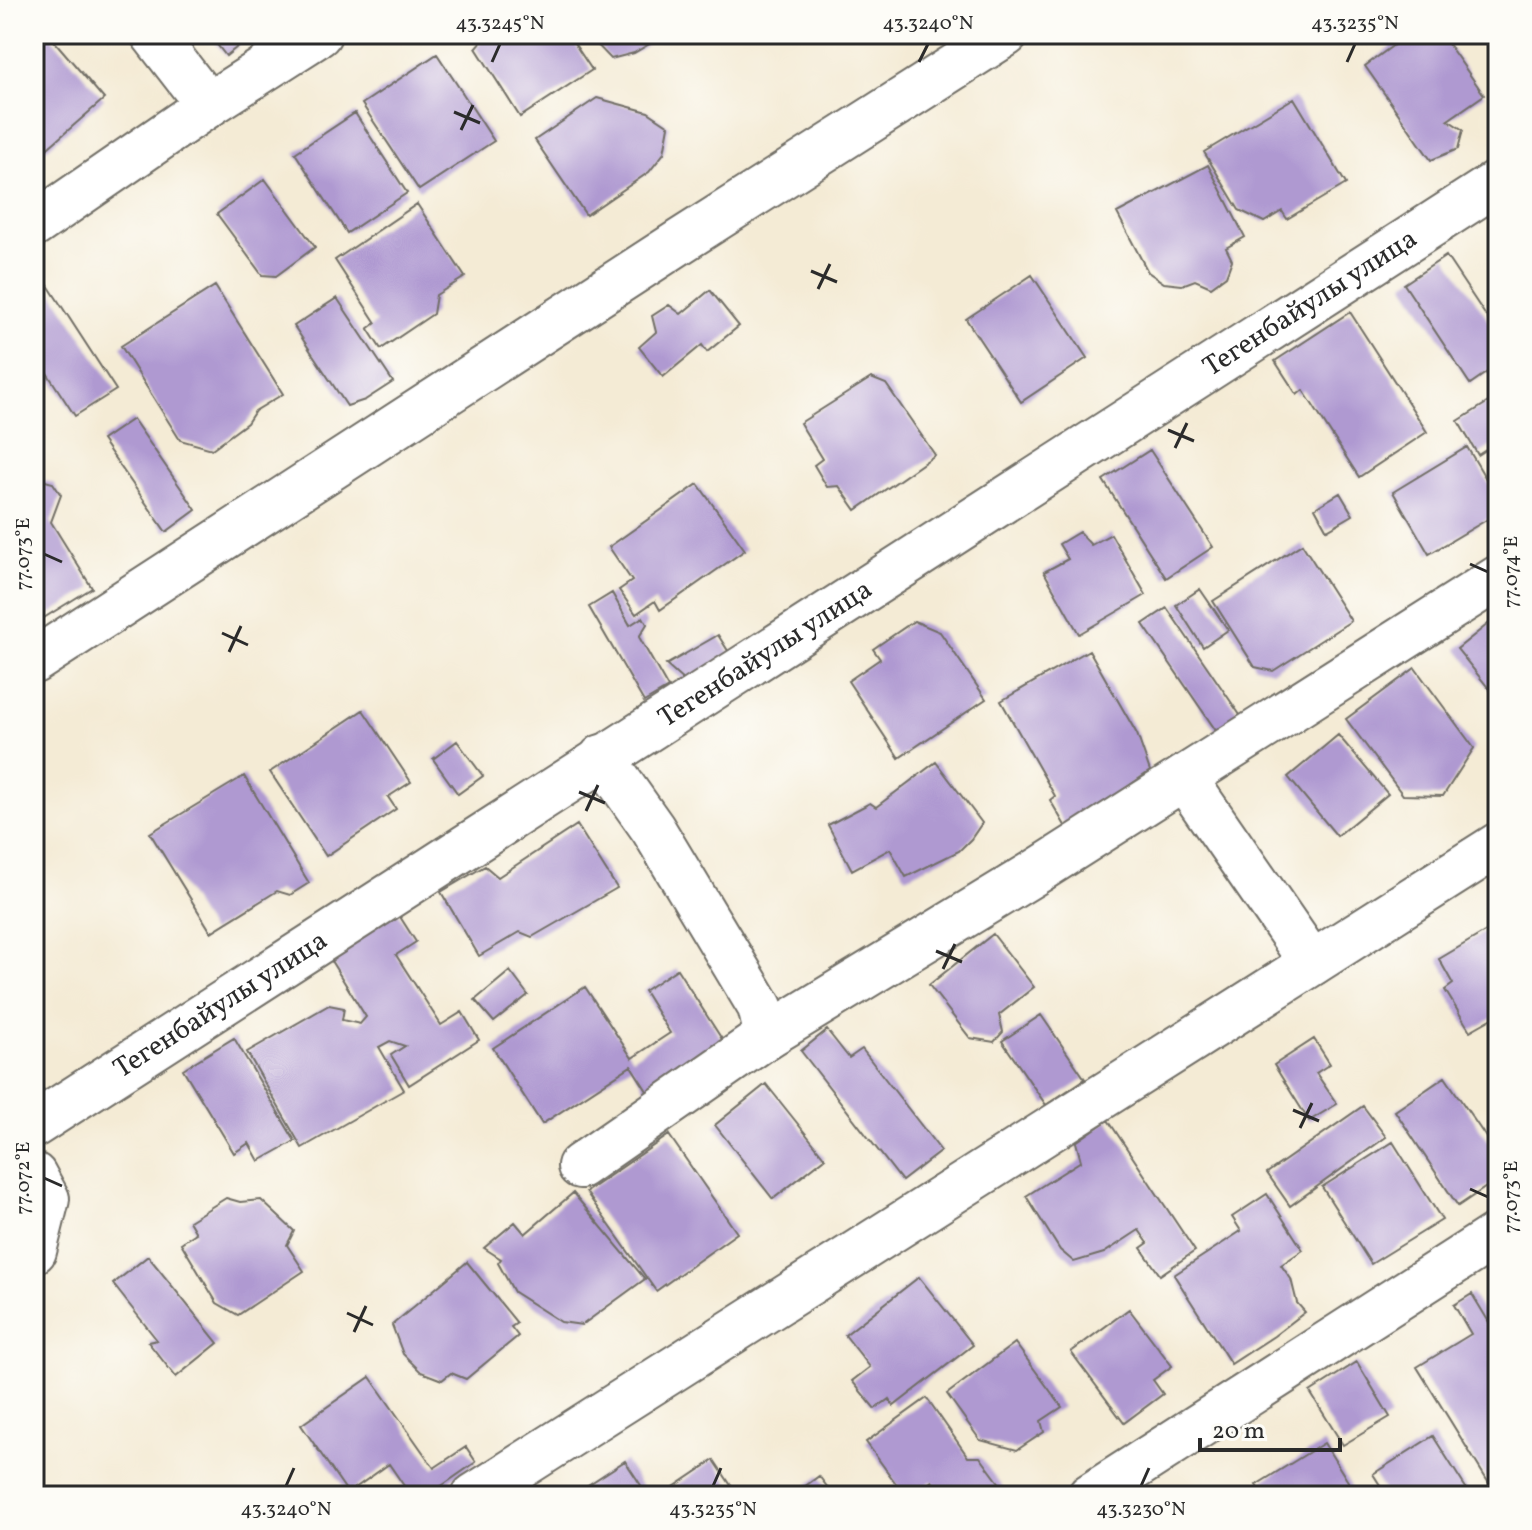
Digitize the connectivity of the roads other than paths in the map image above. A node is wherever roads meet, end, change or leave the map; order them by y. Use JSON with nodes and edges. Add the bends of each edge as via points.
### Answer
{"nodes":[{"id":1,"x":153,"y":34,"type":"edge"},
{"id":2,"x":319,"y":34,"type":"edge"},
{"id":3,"x":1006,"y":34,"type":"edge"},
{"id":4,"x":208,"y":105,"type":"junction"},
{"id":5,"x":1498,"y":182,"type":"edge"},
{"id":6,"x":34,"y":225,"type":"edge"},
{"id":7,"x":1498,"y":578,"type":"edge"},
{"id":8,"x":34,"y":661,"type":"edge"},
{"id":9,"x":602,"y":757,"type":"junction"},
{"id":10,"x":1184,"y":778,"type":"junction"},
{"id":11,"x":1498,"y":845,"type":"edge"},
{"id":12,"x":1312,"y":963,"type":"junction"},
{"id":13,"x":767,"y":1036,"type":"junction"},
{"id":14,"x":34,"y":1125,"type":"edge"},
{"id":15,"x":580,"y":1166,"type":"dead end"},
{"id":16,"x":34,"y":1175,"type":"edge"},
{"id":17,"x":1498,"y":1234,"type":"edge"},
{"id":18,"x":34,"y":1251,"type":"edge"},
{"id":19,"x":474,"y":1496,"type":"edge"},
{"id":20,"x":1090,"y":1496,"type":"edge"}],
"edges":[{"from":1,"to":4,"type":"street"},
{"from":2,"to":4,"type":"street"},
{"from":3,"to":8,"type":"street"},
{"from":4,"to":6,"type":"street"},
{"from":5,"to":9,"type":"street","name":"Тегенбайулы улица"},
{"from":7,"to":10,"type":"street"},
{"from":9,"to":13,"type":"street","via":[[653,829],[760,1007]]},
{"from":9,"to":14,"type":"street","name":"Тегенбайулы улица"},
{"from":10,"to":12,"type":"street"},
{"from":10,"to":13,"type":"street"},
{"from":11,"to":12,"type":"street"},
{"from":12,"to":19,"type":"street"},
{"from":13,"to":15,"type":"street"},
{"from":16,"to":18,"type":"street","via":[[47,1199]]},
{"from":17,"to":20,"type":"street"}]}
